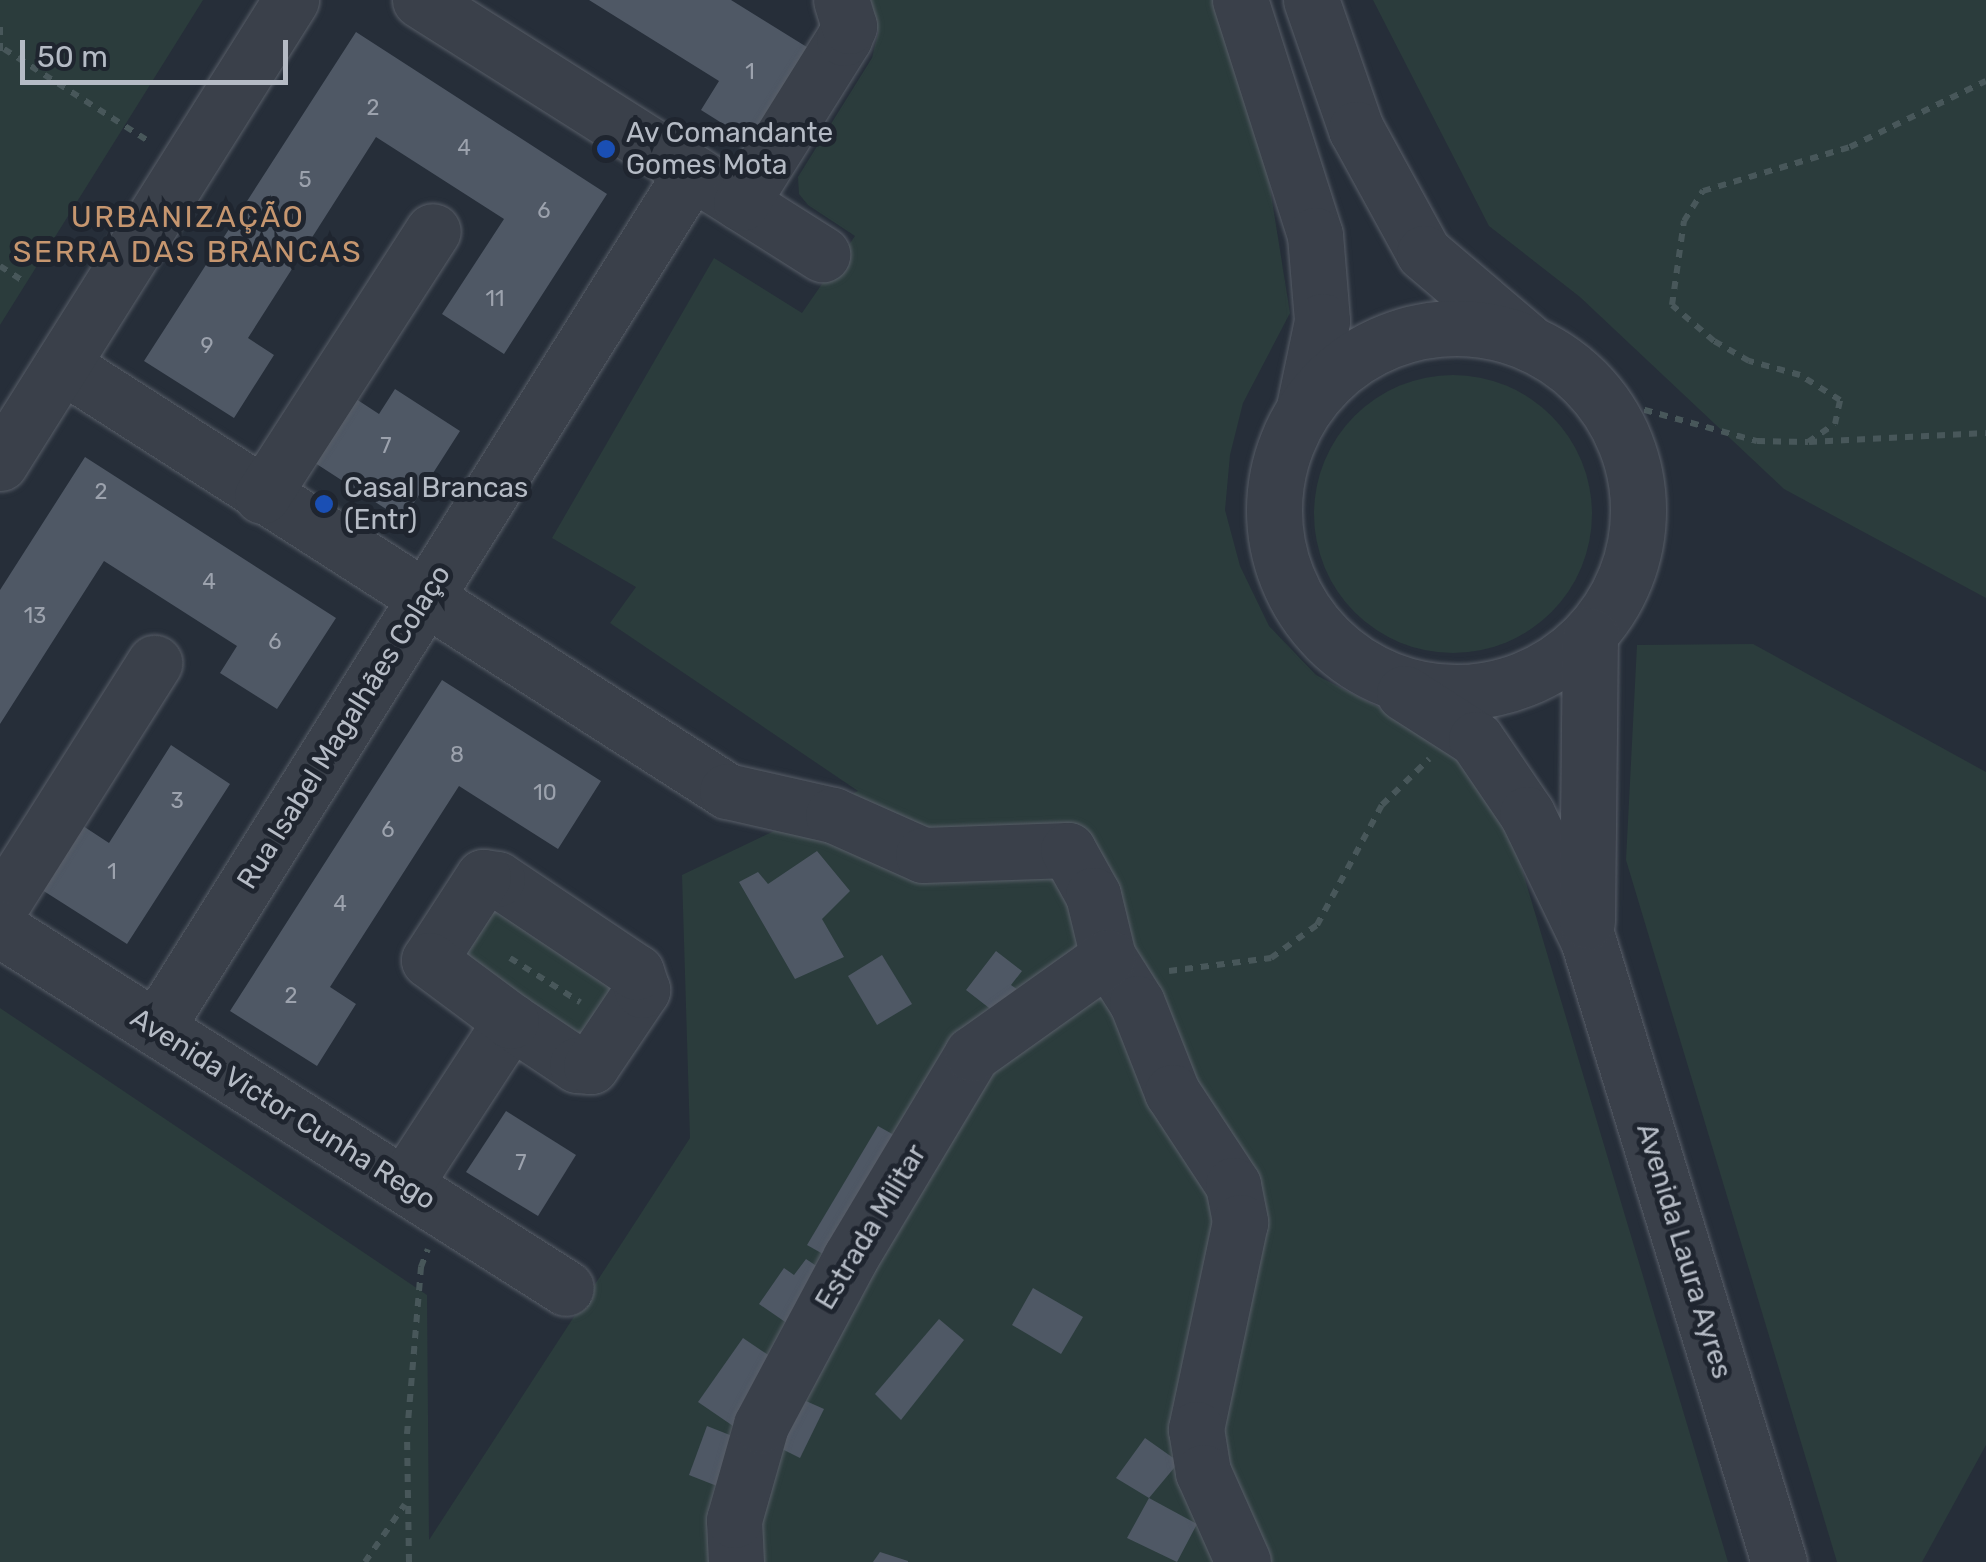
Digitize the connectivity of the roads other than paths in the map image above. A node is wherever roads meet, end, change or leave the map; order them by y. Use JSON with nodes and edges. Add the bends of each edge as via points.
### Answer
{"nodes":[{"id":1,"x":291,"y":0,"type":"edge"},
{"id":2,"x":420,"y":0,"type":"edge"},
{"id":3,"x":841,"y":0,"type":"edge"},
{"id":4,"x":1240,"y":0,"type":"edge"},
{"id":5,"x":1311,"y":0,"type":"edge"},
{"id":6,"x":691,"y":173,"type":"junction"},
{"id":7,"x":741,"y":204,"type":"junction"},
{"id":8,"x":433,"y":231,"type":"dead end"},
{"id":9,"x":822,"y":254,"type":"dead end"},
{"id":10,"x":1531,"y":344,"type":"junction"},
{"id":11,"x":62,"y":366,"type":"junction"},
{"id":12,"x":1304,"y":407,"type":"junction"},
{"id":13,"x":0,"y":464,"type":"edge"},
{"id":14,"x":262,"y":496,"type":"junction"},
{"id":15,"x":423,"y":600,"type":"junction"},
{"id":16,"x":1590,"y":634,"type":"junction"},
{"id":17,"x":154,"y":663,"type":"dead end"},
{"id":18,"x":1367,"y":670,"type":"junction"},
{"id":19,"x":0,"y":907,"type":"edge"},
{"id":20,"x":0,"y":929,"type":"edge"},
{"id":21,"x":1588,"y":940,"type":"junction"},
{"id":22,"x":1112,"y":962,"type":"junction"},
{"id":23,"x":501,"y":994,"type":"junction"},
{"id":24,"x":156,"y":1028,"type":"junction"},
{"id":25,"x":424,"y":1198,"type":"junction"},
{"id":26,"x":566,"y":1288,"type":"dead end"},
{"id":27,"x":736,"y":1562,"type":"edge"},
{"id":28,"x":1244,"y":1562,"type":"edge"},
{"id":29,"x":1779,"y":1562,"type":"edge"}],
"edges":[{"from":1,"to":11,"type":"street"},
{"from":2,"to":6,"type":"street"},
{"from":3,"to":7,"type":"street","via":[[849,26],[844,38]]},
{"from":4,"to":12,"type":"street","via":[[1316,236],[1322,321]]},
{"from":5,"to":10,"type":"street","via":[[1356,128],[1424,253]]},
{"from":6,"to":7,"type":"street"},
{"from":6,"to":15,"type":"street","name":"Rua Isabel Magalhães Colaço"},
{"from":7,"to":9,"type":"street"},
{"from":8,"to":14,"type":"street"},
{"from":10,"to":12,"type":"street","via":[[1482,330],[1414,334],[1382,343],[1338,370]]},
{"from":10,"to":16,"type":"street","via":[[1568,366],[1598,397],[1633,469],[1638,512],[1632,556],[1616,597]]},
{"from":11,"to":13,"type":"street"},
{"from":11,"to":14,"type":"street"},
{"from":12,"to":18,"type":"street","via":[[1278,462],[1272,522],[1287,581],[1319,633]]},
{"from":14,"to":15,"type":"street"},
{"from":15,"to":22,"type":"street","via":[[726,791],[832,815],[923,855],[961,858],[1060,846],[1093,895]]},
{"from":15,"to":24,"type":"street","name":"Rua Isabel Magalhães Colaço"},
{"from":16,"to":18,"type":"street","via":[[1552,666],[1508,686],[1412,688]]},
{"from":16,"to":21,"type":"street","name":"Avenida Laura Ayres"},
{"from":17,"to":19,"type":"street"},
{"from":18,"to":21,"type":"street","name":"Avenida Laura Ayres","via":[[1476,739],[1526,814]]},
{"from":20,"to":24,"type":"street","name":"Avenida Victor Cunha Rego"},
{"from":21,"to":29,"type":"street","name":"Avenida Laura Ayres"},
{"from":22,"to":27,"type":"street","name":"Estrada Militar","via":[[972,1054],[760,1426],[734,1520]]},
{"from":22,"to":28,"type":"street","via":[[1138,1003],[1172,1092],[1233,1185],[1240,1222],[1196,1429],[1203,1472]]},
{"from":23,"to":23,"type":"street","via":[[429,960],[476,880],[497,879],[641,978],[642,990],[597,1062],[585,1067]]},
{"from":23,"to":25,"type":"street"},
{"from":24,"to":25,"type":"street","name":"Avenida Victor Cunha Rego"},
{"from":25,"to":26,"type":"street","name":"Avenida Victor Cunha Rego"}]}
